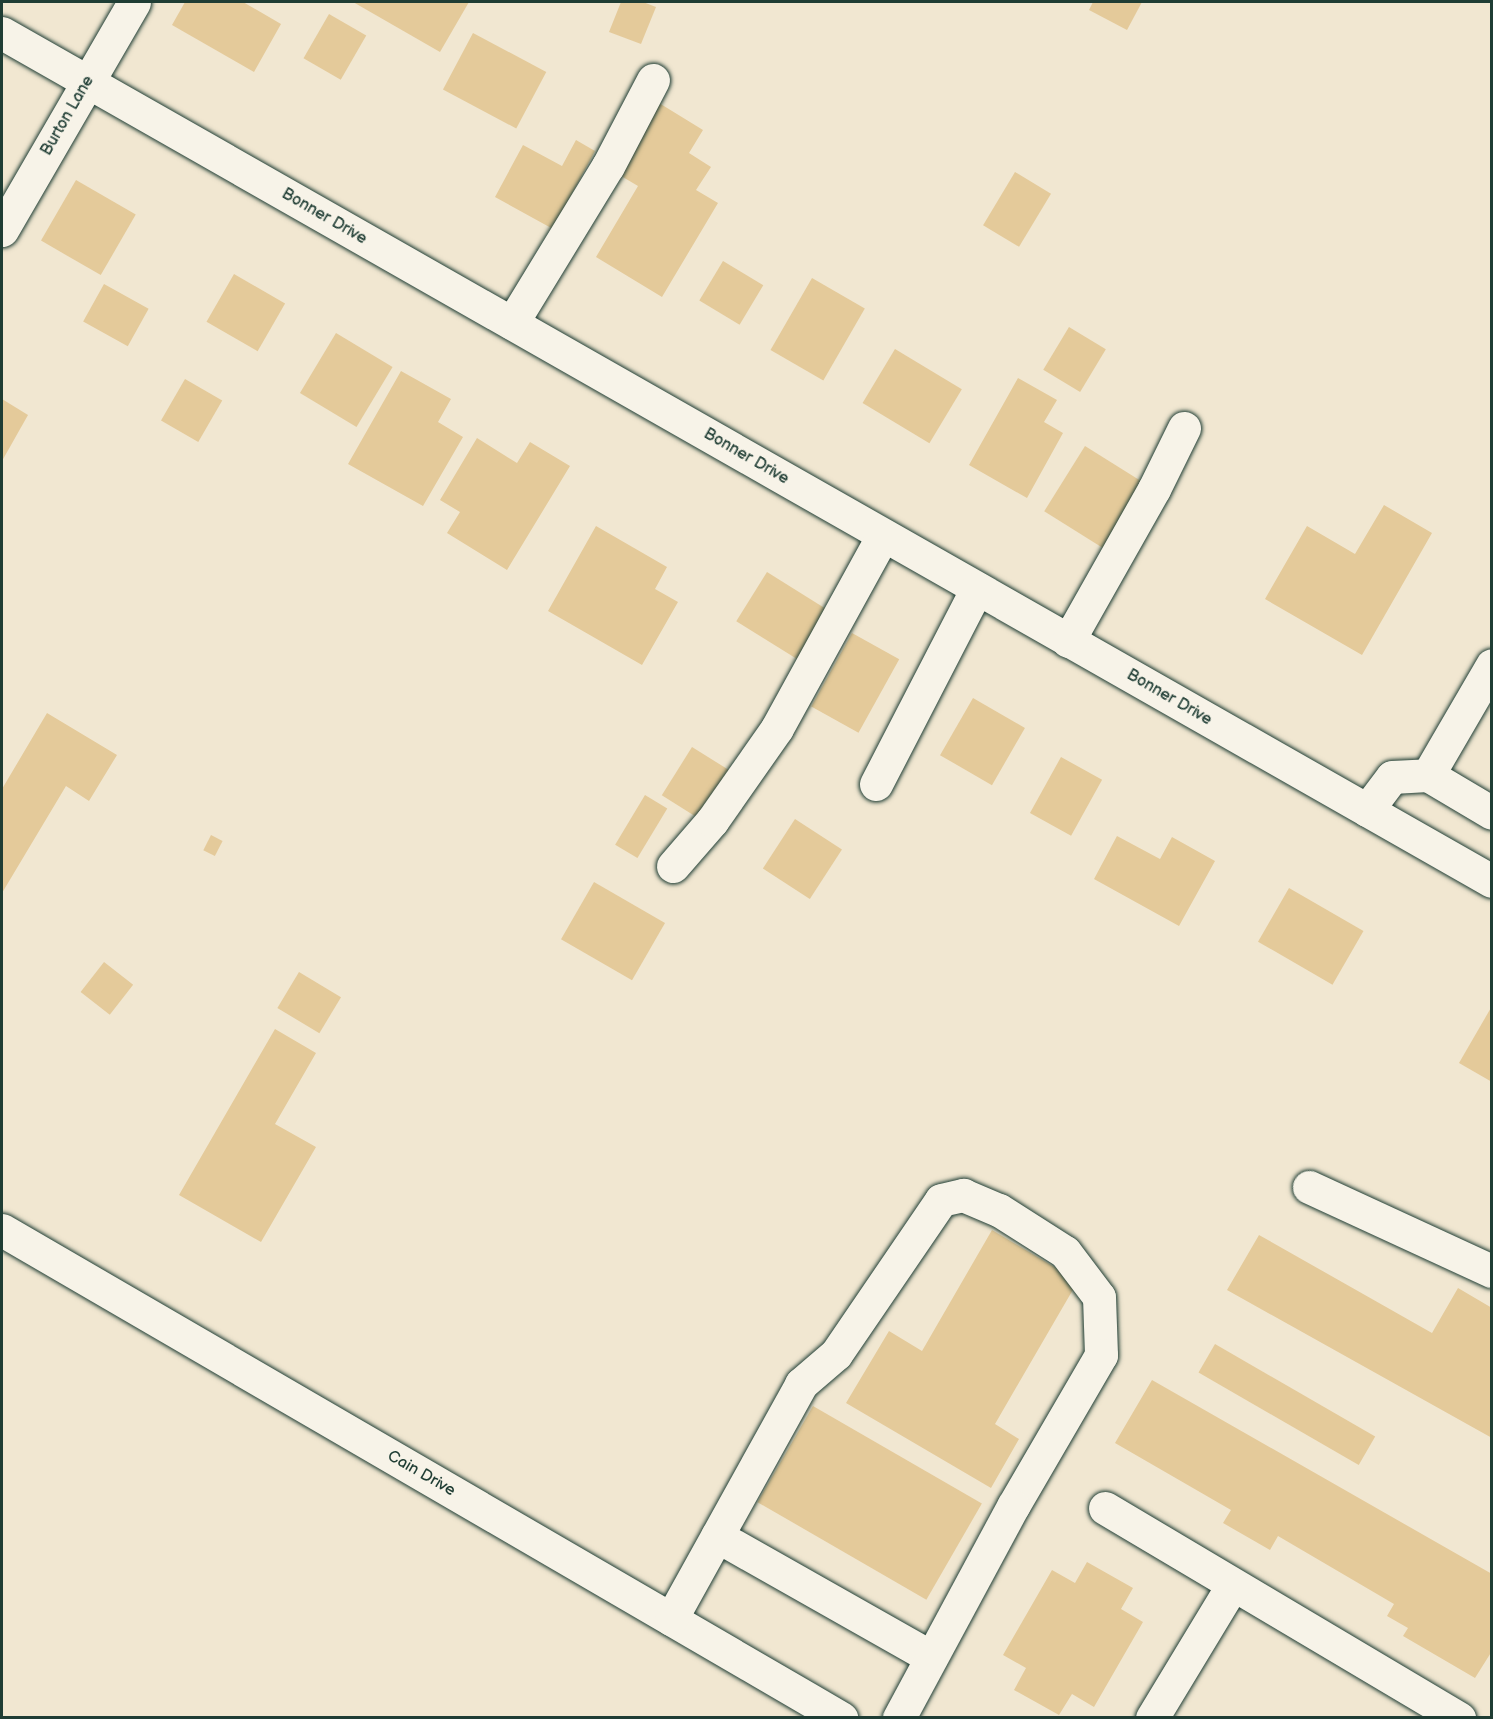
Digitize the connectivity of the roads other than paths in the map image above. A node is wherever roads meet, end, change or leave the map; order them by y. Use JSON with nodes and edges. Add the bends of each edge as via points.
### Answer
{"nodes":[{"id":1,"x":134,"y":2,"type":"edge"},
{"id":2,"x":2,"y":33,"type":"edge"},
{"id":3,"x":653,"y":80,"type":"dead end"},
{"id":4,"x":88,"y":82,"type":"junction"},
{"id":5,"x":2,"y":230,"type":"edge"},
{"id":6,"x":512,"y":323,"type":"junction"},
{"id":7,"x":1184,"y":428,"type":"dead end"},
{"id":8,"x":883,"y":535,"type":"junction"},
{"id":9,"x":977,"y":588,"type":"junction"},
{"id":10,"x":1068,"y":641,"type":"junction"},
{"id":11,"x":1491,"y":665,"type":"edge"},
{"id":12,"x":1428,"y":775,"type":"junction"},
{"id":13,"x":876,"y":784,"type":"dead end"},
{"id":14,"x":1367,"y":810,"type":"junction"},
{"id":15,"x":1491,"y":813,"type":"edge"},
{"id":16,"x":673,"y":866,"type":"dead end"},
{"id":17,"x":1490,"y":876,"type":"edge"},
{"id":18,"x":1309,"y":1187,"type":"dead end"},
{"id":19,"x":2,"y":1230,"type":"edge"},
{"id":20,"x":1491,"y":1272,"type":"edge"},
{"id":21,"x":1105,"y":1508,"type":"dead end"},
{"id":22,"x":717,"y":1536,"type":"junction"},
{"id":23,"x":1232,"y":1586,"type":"junction"},
{"id":24,"x":671,"y":1619,"type":"junction"},
{"id":25,"x":931,"y":1657,"type":"junction"},
{"id":26,"x":841,"y":1718,"type":"edge"},
{"id":27,"x":899,"y":1718,"type":"edge"},
{"id":28,"x":1152,"y":1718,"type":"edge"},
{"id":29,"x":1459,"y":1718,"type":"edge"}],
"edges":[{"from":1,"to":4,"type":"street","name":"Burton Lane"},
{"from":2,"to":4,"type":"street","name":"Bonner Drive"},
{"from":3,"to":6,"type":"street","via":[[608,166]]},
{"from":4,"to":5,"type":"street","name":"Burton Lane"},
{"from":4,"to":6,"type":"street","name":"Bonner Drive"},
{"from":6,"to":8,"type":"street","name":"Bonner Drive"},
{"from":7,"to":10,"type":"street"},
{"from":8,"to":9,"type":"street","name":"Bonner Drive"},
{"from":8,"to":16,"type":"street","via":[[777,728],[712,821]]},
{"from":9,"to":10,"type":"street","name":"Bonner Drive"},
{"from":9,"to":13,"type":"street"},
{"from":10,"to":14,"type":"street","name":"Bonner Drive"},
{"from":11,"to":12,"type":"street"},
{"from":12,"to":14,"type":"street","via":[[1392,777]]},
{"from":12,"to":15,"type":"street"},
{"from":14,"to":17,"type":"street","name":"Bonner Drive"},
{"from":18,"to":20,"type":"street"},
{"from":19,"to":24,"type":"street","name":"Cain Drive"},
{"from":21,"to":23,"type":"street"},
{"from":22,"to":24,"type":"street"},
{"from":22,"to":25,"type":"street"},
{"from":22,"to":25,"type":"street","via":[[801,1384],[836,1354],[941,1200],[963,1195],[999,1210],[1065,1252],[1099,1297],[1101,1355]]},
{"from":23,"to":28,"type":"street"},
{"from":23,"to":29,"type":"street"},
{"from":24,"to":26,"type":"street","name":"Cain Drive"},
{"from":25,"to":27,"type":"street"}]}
